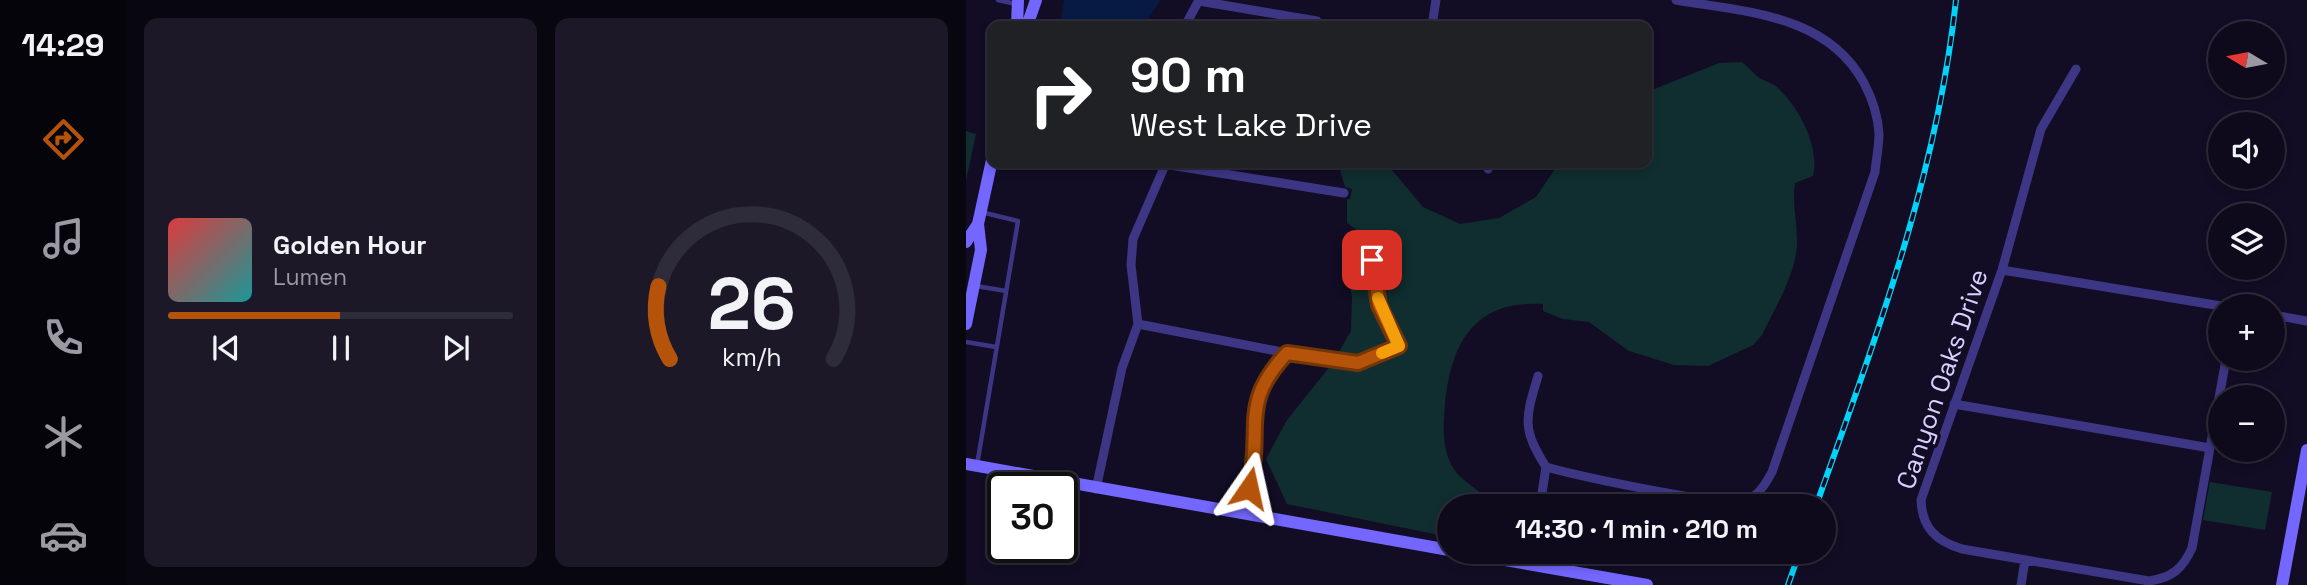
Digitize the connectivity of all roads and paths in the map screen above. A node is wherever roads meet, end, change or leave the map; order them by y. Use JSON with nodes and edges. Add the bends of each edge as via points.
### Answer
{"nodes":[{"id":1,"x":998,"y":0,"type":"edge"},
{"id":2,"x":1036,"y":0,"type":"edge"},
{"id":3,"x":1199,"y":0,"type":"edge"},
{"id":4,"x":1436,"y":0,"type":"edge"},
{"id":5,"x":1676,"y":0,"type":"edge"},
{"id":6,"x":1017,"y":2,"type":"edge"},
{"id":7,"x":1017,"y":21,"type":"edge"},
{"id":8,"x":1029,"y":21,"type":"edge"},
{"id":9,"x":1188,"y":21,"type":"edge"},
{"id":10,"x":1317,"y":21,"type":"dead end"},
{"id":11,"x":1433,"y":21,"type":"edge"},
{"id":12,"x":2076,"y":69,"type":"dead end"},
{"id":13,"x":990,"y":168,"type":"edge"},
{"id":14,"x":1161,"y":168,"type":"edge"},
{"id":15,"x":1193,"y":168,"type":"edge"},
{"id":16,"x":1344,"y":193,"type":"dead end"},
{"id":17,"x":975,"y":219,"type":"edge"},
{"id":18,"x":966,"y":242,"type":"edge"},
{"id":19,"x":1372,"y":260,"type":"dead end"},
{"id":20,"x":2002,"y":270,"type":"junction"},
{"id":21,"x":974,"y":286,"type":"junction"},
{"id":22,"x":1006,"y":291,"type":"junction"},
{"id":23,"x":2208,"y":304,"type":"edge"},
{"id":24,"x":2285,"y":317,"type":"edge"},
{"id":25,"x":2307,"y":321,"type":"edge"},
{"id":26,"x":966,"y":324,"type":"edge"},
{"id":27,"x":1138,"y":324,"type":"junction"},
{"id":28,"x":966,"y":342,"type":"edge"},
{"id":29,"x":996,"y":347,"type":"junction"},
{"id":30,"x":1287,"y":353,"type":"junction"},
{"id":31,"x":1538,"y":376,"type":"dead end"},
{"id":32,"x":1954,"y":404,"type":"junction"},
{"id":33,"x":2208,"y":448,"type":"edge"},
{"id":34,"x":2307,"y":450,"type":"edge"},
{"id":35,"x":2208,"y":459,"type":"edge"},
{"id":36,"x":971,"y":465,"type":"edge"},
{"id":37,"x":1546,"y":467,"type":"junction"},
{"id":38,"x":1096,"y":489,"type":"junction"},
{"id":39,"x":1542,"y":494,"type":"edge"},
{"id":40,"x":1242,"y":514,"type":"junction"},
{"id":41,"x":1437,"y":548,"type":"edge"},
{"id":42,"x":2025,"y":560,"type":"junction"},
{"id":43,"x":1558,"y":564,"type":"edge"},
{"id":44,"x":1647,"y":585,"type":"edge"},
{"id":45,"x":2021,"y":585,"type":"edge"},
{"id":46,"x":2282,"y":585,"type":"edge"}],
"edges":[{"from":1,"to":6,"type":"lane"},
{"from":2,"to":8,"type":"street"},
{"from":3,"to":9,"type":"street"},
{"from":3,"to":10,"type":"street"},
{"from":4,"to":11,"type":"street"},
{"from":5,"to":37,"type":"street","via":[[1779,18],[1837,46],[1871,97],[1879,133],[1875,172],[1772,472],[1758,493],[1737,503],[1706,500]]},
{"from":6,"to":7,"type":"street"},
{"from":12,"to":20,"type":"street","name":"Canyon Oaks Drive","via":[[2041,129]]},
{"from":13,"to":17,"type":"street"},
{"from":14,"to":27,"type":"street","via":[[1133,239]]},
{"from":15,"to":16,"type":"street"},
{"from":17,"to":18,"type":"street"},
{"from":17,"to":21,"type":"street","via":[[981,250]]},
{"from":17,"to":22,"type":"lane","via":[[1018,221]]},
{"from":19,"to":30,"type":"street","via":[[1379,305],[1399,346],[1358,363]]},
{"from":20,"to":23,"type":"street"},
{"from":20,"to":32,"type":"street","name":"Canyon Oaks Drive"},
{"from":21,"to":22,"type":"lane"},
{"from":21,"to":26,"type":"street"},
{"from":22,"to":29,"type":"lane"},
{"from":24,"to":25,"type":"street"},
{"from":27,"to":30,"type":"street"},
{"from":27,"to":38,"type":"street","via":[[1122,368]]},
{"from":28,"to":29,"type":"lane"},
{"from":29,"to":36,"type":"lane"},
{"from":30,"to":40,"type":"street","via":[[1268,374],[1257,396],[1255,461]]},
{"from":31,"to":37,"type":"street","via":[[1527,411],[1529,440]]},
{"from":32,"to":33,"type":"street"},
{"from":32,"to":42,"type":"street","name":"Canyon Oaks Drive","via":[[1920,500],[1924,523],[1947,544]]},
{"from":34,"to":46,"type":"street"},
{"from":35,"to":42,"type":"street","name":"Canyon Oaks Drive","via":[[2192,548],[2170,576],[2149,581]]},
{"from":36,"to":38,"type":"street"},
{"from":37,"to":39,"type":"street"},
{"from":38,"to":40,"type":"street"},
{"from":40,"to":41,"type":"street"},
{"from":42,"to":45,"type":"street"},
{"from":43,"to":44,"type":"street"}]}
